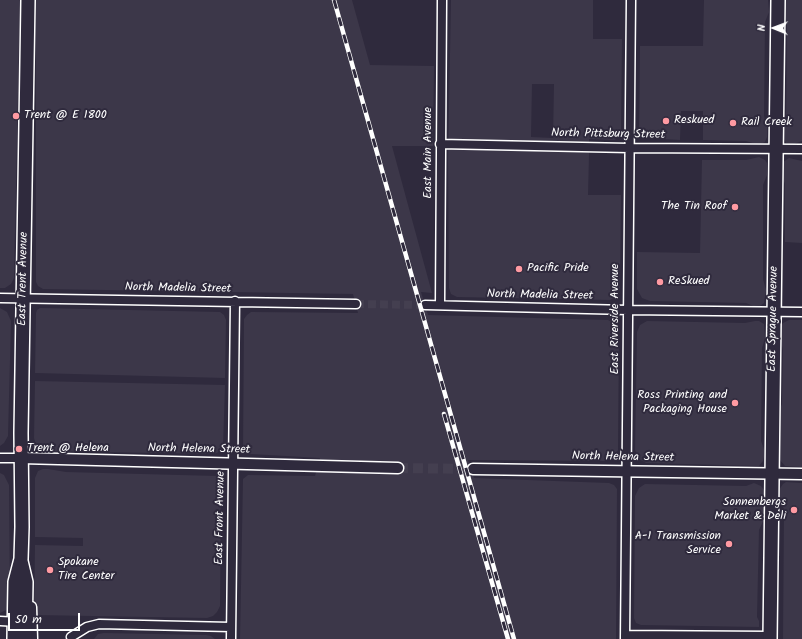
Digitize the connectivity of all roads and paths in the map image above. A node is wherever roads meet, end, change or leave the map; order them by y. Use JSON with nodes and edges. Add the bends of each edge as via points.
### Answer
{"nodes":[{"id":1,"x":28,"y":0,"type":"edge"},
{"id":2,"x":442,"y":0,"type":"edge"},
{"id":3,"x":631,"y":0,"type":"edge"},
{"id":4,"x":778,"y":0,"type":"edge"},
{"id":5,"x":440,"y":144,"type":"junction"},
{"id":6,"x":629,"y":148,"type":"junction"},
{"id":7,"x":776,"y":149,"type":"junction"},
{"id":8,"x":802,"y":149,"type":"edge"},
{"id":9,"x":0,"y":298,"type":"edge"},
{"id":10,"x":24,"y":298,"type":"junction"},
{"id":11,"x":235,"y":302,"type":"junction"},
{"id":12,"x":356,"y":304,"type":"tunnel mouth"},
{"id":13,"x":425,"y":305,"type":"tunnel mouth"},
{"id":14,"x":440,"y":305,"type":"junction"},
{"id":15,"x":628,"y":310,"type":"junction"},
{"id":16,"x":774,"y":311,"type":"junction"},
{"id":17,"x":802,"y":312,"type":"edge"},
{"id":18,"x":0,"y":458,"type":"edge"},
{"id":19,"x":21,"y":458,"type":"junction"},
{"id":20,"x":233,"y":464,"type":"junction"},
{"id":21,"x":398,"y":468,"type":"tunnel mouth"},
{"id":22,"x":473,"y":469,"type":"tunnel mouth"},
{"id":23,"x":626,"y":472,"type":"junction"},
{"id":24,"x":773,"y":474,"type":"junction"},
{"id":25,"x":802,"y":474,"type":"edge"},
{"id":26,"x":21,"y":559,"type":"junction"},
{"id":27,"x":26,"y":582,"type":"junction"},
{"id":28,"x":0,"y":622,"type":"edge"},
{"id":29,"x":20,"y":622,"type":"junction"},
{"id":30,"x":231,"y":626,"type":"junction"},
{"id":31,"x":71,"y":637,"type":"dead end"},
{"id":32,"x":625,"y":637,"type":"edge"},
{"id":33,"x":770,"y":638,"type":"edge"},
{"id":34,"x":14,"y":639,"type":"edge"},
{"id":35,"x":25,"y":639,"type":"edge"},
{"id":36,"x":32,"y":639,"type":"edge"},
{"id":37,"x":231,"y":639,"type":"edge"}],
"edges":[{"from":1,"to":10,"type":"main road","name":"East Trent Avenue"},
{"from":2,"to":5,"type":"street","name":"East Main Avenue"},
{"from":3,"to":6,"type":"street","name":"East Riverside Avenue"},
{"from":4,"to":7,"type":"main road","name":"East Sprague Avenue"},
{"from":5,"to":6,"type":"street","name":"North Pittsburg Street"},
{"from":5,"to":14,"type":"street","name":"East Main Avenue"},
{"from":6,"to":7,"type":"street","name":"North Pittsburg Street"},
{"from":6,"to":15,"type":"street","name":"East Riverside Avenue"},
{"from":7,"to":8,"type":"street","name":"North Pittsburg Street"},
{"from":7,"to":16,"type":"main road","name":"East Sprague Avenue"},
{"from":9,"to":10,"type":"street","name":"North Madelia Street"},
{"from":10,"to":11,"type":"street","name":"North Madelia Street"},
{"from":10,"to":19,"type":"main road","name":"East Trent Avenue"},
{"from":11,"to":12,"type":"street","name":"North Madelia Street"},
{"from":11,"to":20,"type":"street","name":"East Front Avenue"},
{"from":13,"to":14,"type":"street","name":"North Madelia Street"},
{"from":14,"to":15,"type":"street","name":"North Madelia Street"},
{"from":15,"to":16,"type":"street","name":"North Madelia Street"},
{"from":15,"to":23,"type":"street","name":"East Riverside Avenue"},
{"from":16,"to":17,"type":"street","name":"North Madelia Street"},
{"from":16,"to":24,"type":"main road","name":"East Sprague Avenue"},
{"from":18,"to":19,"type":"street","name":"North Helena Street"},
{"from":19,"to":20,"type":"street","name":"North Helena Street"},
{"from":19,"to":26,"type":"main road","name":"East Trent Avenue"},
{"from":20,"to":21,"type":"street","name":"North Helena Street"},
{"from":20,"to":30,"type":"street","name":"East Front Avenue"},
{"from":22,"to":23,"type":"street","name":"North Helena Street"},
{"from":23,"to":24,"type":"street","name":"North Helena Street"},
{"from":23,"to":32,"type":"street","name":"East Riverside Avenue"},
{"from":24,"to":25,"type":"street","name":"North Helena Street"},
{"from":24,"to":33,"type":"main road","name":"East Sprague Avenue"},
{"from":26,"to":27,"type":"main road","name":"East Trent Avenue"},
{"from":26,"to":29,"type":"main road","name":"East Trent Avenue","via":[[15,582]]},
{"from":27,"to":29,"type":"main road","name":"East Trent Avenue"},
{"from":27,"to":36,"type":"street","via":[[31,610]]},
{"from":28,"to":29,"type":"street"},
{"from":29,"to":34,"type":"main road","name":"East Trent Avenue"},
{"from":29,"to":35,"type":"main road","name":"East Trent Avenue"},
{"from":30,"to":31,"type":"street","via":[[100,624],[87,627]]},
{"from":30,"to":37,"type":"street","name":"East Front Avenue"},
{"from":32,"to":33,"type":"street"}]}
